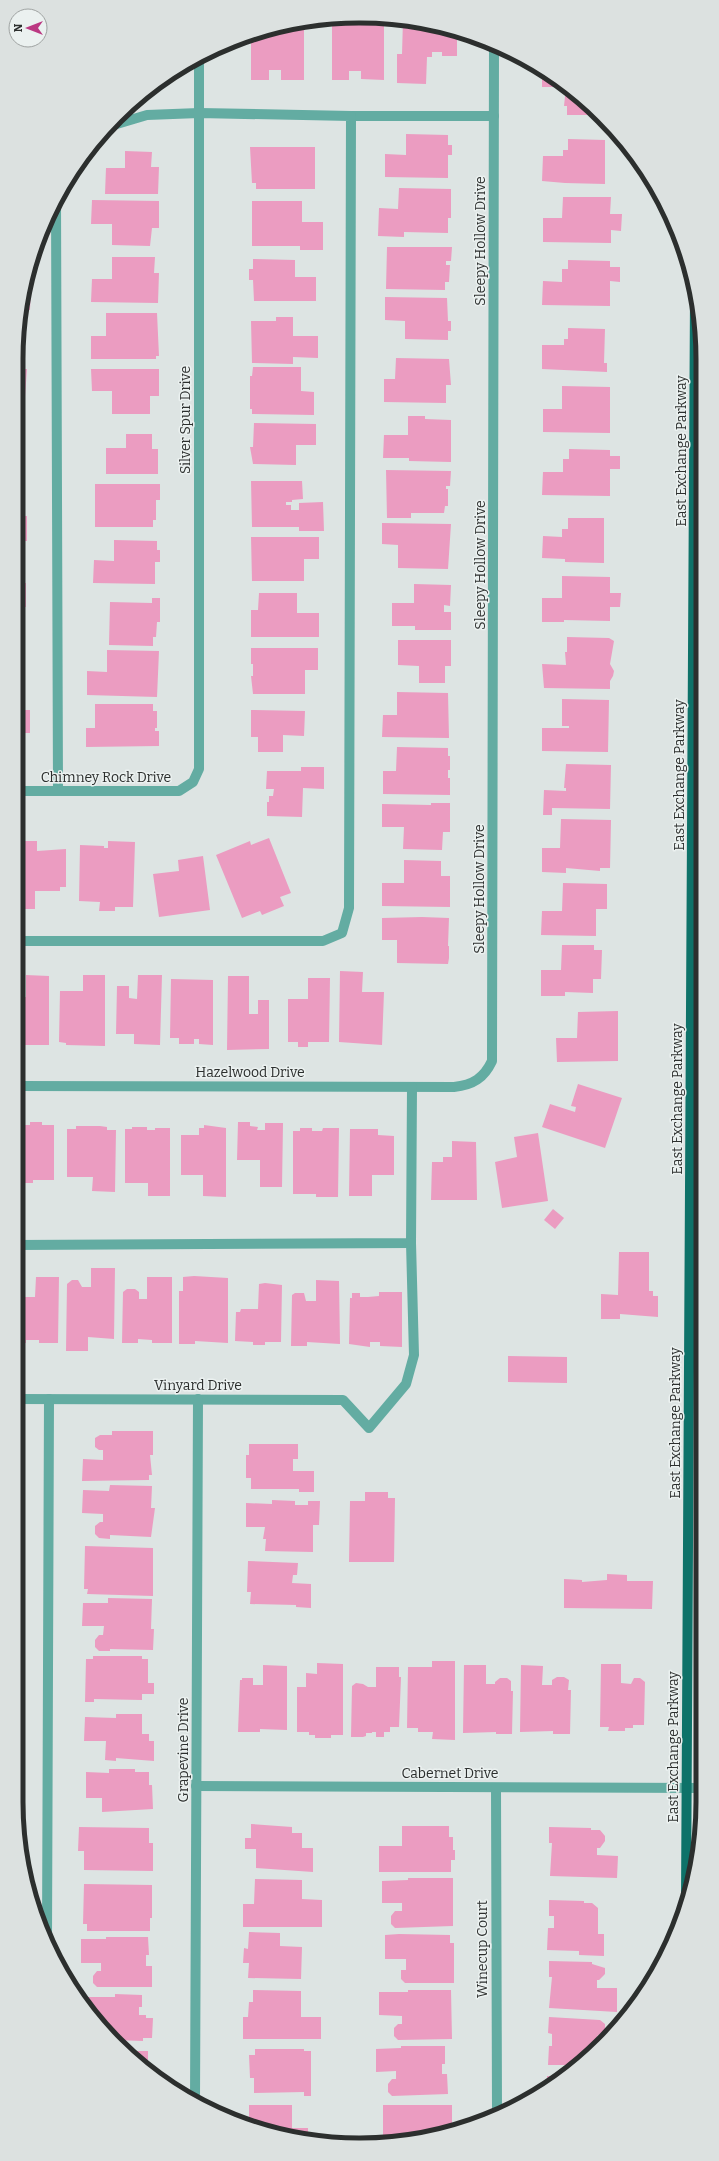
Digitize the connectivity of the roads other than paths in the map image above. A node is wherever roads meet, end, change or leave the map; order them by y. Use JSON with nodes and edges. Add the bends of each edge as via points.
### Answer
{"nodes":[{"id":1,"x":494,"y":52,"type":"edge"},
{"id":2,"x":199,"y":64,"type":"edge"},
{"id":3,"x":199,"y":113,"type":"junction"},
{"id":4,"x":350,"y":116,"type":"junction"},
{"id":5,"x":494,"y":116,"type":"junction"},
{"id":6,"x":122,"y":122,"type":"edge"},
{"id":7,"x":56,"y":215,"type":"edge"},
{"id":8,"x":695,"y":343,"type":"edge"},
{"id":9,"x":696,"y":468,"type":"edge"},
{"id":10,"x":696,"y":731,"type":"edge"},
{"id":11,"x":193,"y":782,"type":"joint"},
{"id":12,"x":23,"y":791,"type":"edge"},
{"id":13,"x":58,"y":791,"type":"junction"},
{"id":14,"x":23,"y":941,"type":"edge"},
{"id":15,"x":481,"y":1077,"type":"joint"},
{"id":16,"x":23,"y":1086,"type":"edge"},
{"id":17,"x":412,"y":1087,"type":"junction"},
{"id":18,"x":691,"y":1183,"type":"junction"},
{"id":19,"x":696,"y":1183,"type":"edge"},
{"id":20,"x":411,"y":1243,"type":"junction"},
{"id":21,"x":23,"y":1246,"type":"edge"},
{"id":22,"x":23,"y":1399,"type":"edge"},
{"id":23,"x":49,"y":1399,"type":"junction"},
{"id":24,"x":198,"y":1399,"type":"junction"},
{"id":25,"x":196,"y":1786,"type":"junction"},
{"id":26,"x":496,"y":1788,"type":"junction"},
{"id":27,"x":687,"y":1788,"type":"junction"},
{"id":28,"x":696,"y":1788,"type":"edge"},
{"id":29,"x":686,"y":1884,"type":"edge"},
{"id":30,"x":47,"y":1925,"type":"edge"},
{"id":31,"x":195,"y":2095,"type":"edge"},
{"id":32,"x":497,"y":2108,"type":"edge"}],
"edges":[{"from":1,"to":5,"type":"street","name":"Sleepy Hollow Drive"},
{"from":2,"to":3,"type":"street","name":"Silver Spur Drive"},
{"from":3,"to":4,"type":"street"},
{"from":3,"to":6,"type":"street","via":[[148,114]]},
{"from":3,"to":11,"type":"street","name":"Silver Spur Drive","via":[[199,769]]},
{"from":4,"to":5,"type":"street"},
{"from":4,"to":14,"type":"street","via":[[349,908],[342,933],[323,941]]},
{"from":5,"to":15,"type":"street","name":"Sleepy Hollow Drive","via":[[493,1048],[492,1060]]},
{"from":7,"to":13,"type":"street"},
{"from":8,"to":9,"type":"main road","name":"East Exchange Parkway"},
{"from":10,"to":18,"type":"main road","name":"East Exchange Parkway"},
{"from":11,"to":13,"type":"street","name":"Chimney Rock Drive","via":[[183,789],[172,791]]},
{"from":12,"to":13,"type":"street","name":"Chimney Rock Drive"},
{"from":15,"to":17,"type":"street","name":"Hazelwood Drive","via":[[466,1086]]},
{"from":16,"to":17,"type":"street","name":"Hazelwood Drive"},
{"from":17,"to":20,"type":"street"},
{"from":18,"to":19,"type":"street"},
{"from":18,"to":27,"type":"main road","name":"East Exchange Parkway"},
{"from":20,"to":21,"type":"street"},
{"from":20,"to":24,"type":"street","name":"Vinyard Drive","via":[[414,1355],[406,1384],[369,1428],[343,1400]]},
{"from":22,"to":23,"type":"street","name":"Vinyard Drive"},
{"from":23,"to":24,"type":"street","name":"Vinyard Drive"},
{"from":23,"to":30,"type":"street"},
{"from":24,"to":25,"type":"street","name":"Grapevine Drive"},
{"from":25,"to":26,"type":"street","name":"Cabernet Drive"},
{"from":25,"to":31,"type":"street","name":"Grapevine Drive"},
{"from":26,"to":27,"type":"street","name":"Cabernet Drive"},
{"from":26,"to":32,"type":"street","name":"Winecup Court"},
{"from":27,"to":28,"type":"street","name":"Cabernet Drive"},
{"from":27,"to":29,"type":"main road","name":"East Exchange Parkway"}]}
